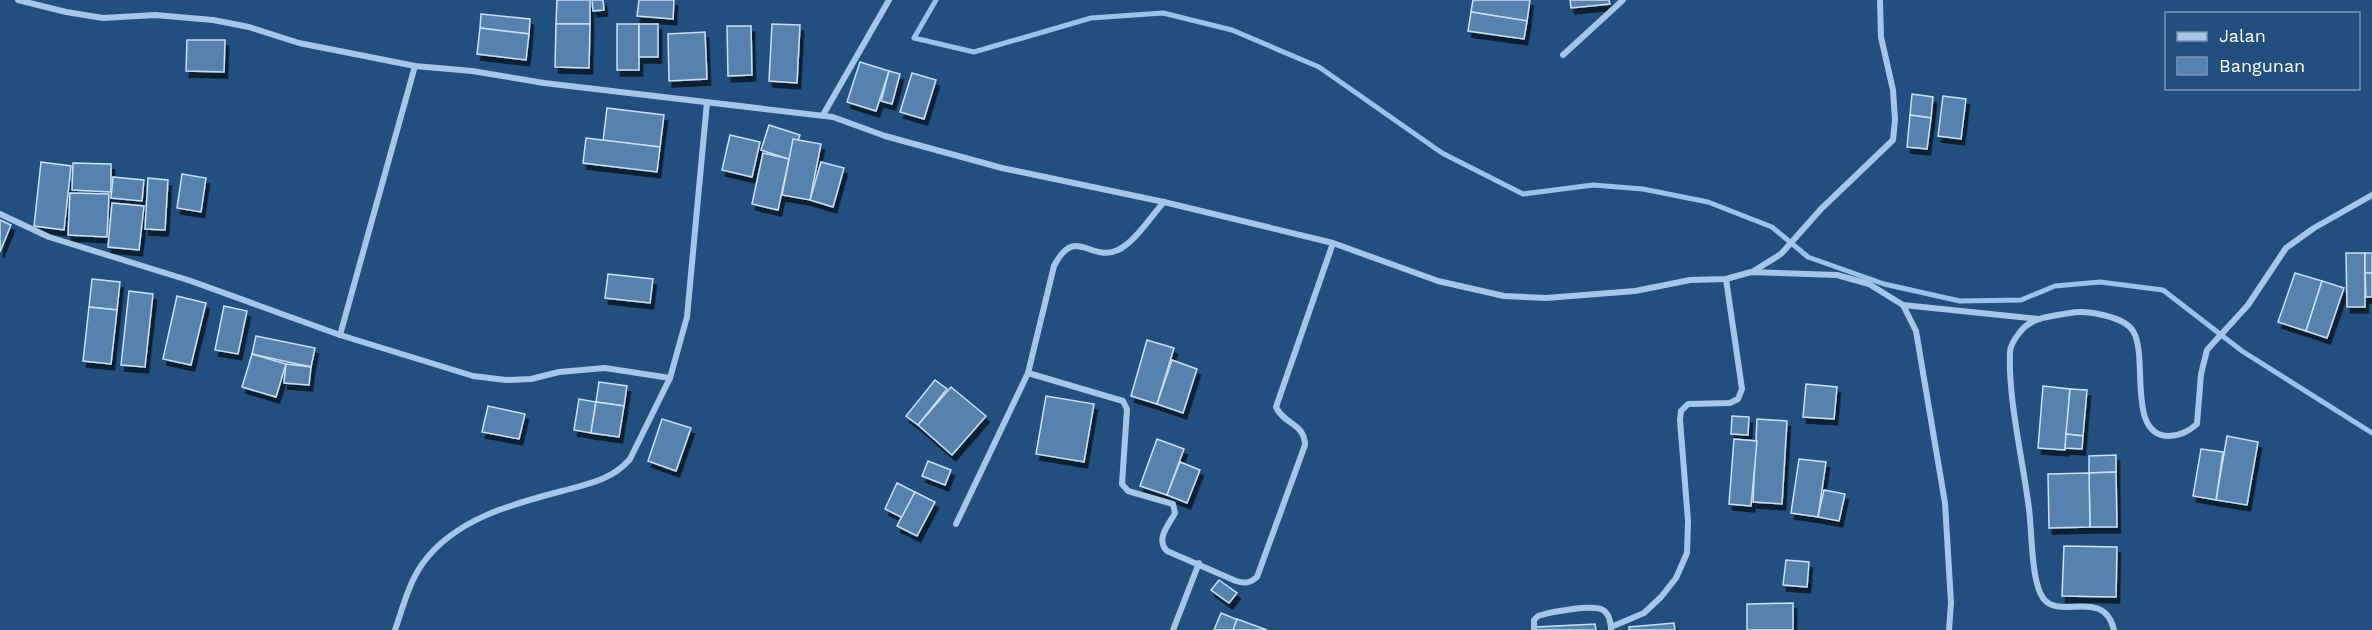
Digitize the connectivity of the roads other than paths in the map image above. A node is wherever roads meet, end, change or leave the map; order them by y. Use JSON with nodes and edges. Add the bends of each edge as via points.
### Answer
{"nodes":[{"id":1,"x":18,"y":0,"type":"edge"},
{"id":2,"x":889,"y":0,"type":"edge"},
{"id":3,"x":1623,"y":0,"type":"edge"},
{"id":4,"x":1880,"y":0,"type":"edge"},
{"id":5,"x":1563,"y":55,"type":"dead end"},
{"id":6,"x":415,"y":66,"type":"junction"},
{"id":7,"x":707,"y":102,"type":"junction"},
{"id":8,"x":823,"y":115,"type":"junction"},
{"id":9,"x":2372,"y":195,"type":"edge"},
{"id":10,"x":1164,"y":202,"type":"junction"},
{"id":11,"x":0,"y":214,"type":"edge"},
{"id":12,"x":1333,"y":243,"type":"junction"},
{"id":13,"x":1751,"y":272,"type":"junction"},
{"id":14,"x":1726,"y":279,"type":"junction"},
{"id":15,"x":1903,"y":304,"type":"junction"},
{"id":16,"x":2039,"y":319,"type":"junction"},
{"id":17,"x":340,"y":335,"type":"junction"},
{"id":18,"x":1028,"y":373,"type":"junction"},
{"id":19,"x":670,"y":378,"type":"junction"},
{"id":20,"x":956,"y":524,"type":"dead end"},
{"id":21,"x":1199,"y":563,"type":"junction"},
{"id":22,"x":1611,"y":628,"type":"edge"},
{"id":23,"x":395,"y":630,"type":"edge"},
{"id":24,"x":1173,"y":630,"type":"edge"},
{"id":25,"x":1534,"y":630,"type":"edge"},
{"id":26,"x":1949,"y":630,"type":"edge"},
{"id":27,"x":2114,"y":630,"type":"edge"}],
"edges":[{"from":1,"to":6,"type":"street","via":[[103,18],[155,15],[213,20],[299,43]]},
{"from":2,"to":8,"type":"street"},
{"from":3,"to":5,"type":"street"},
{"from":4,"to":13,"type":"street","via":[[1881,37],[1893,90],[1893,140],[1821,209],[1781,254]]},
{"from":6,"to":7,"type":"street"},
{"from":6,"to":17,"type":"street"},
{"from":7,"to":8,"type":"street"},
{"from":7,"to":19,"type":"street","via":[[687,317]]},
{"from":8,"to":10,"type":"street","via":[[1002,168]]},
{"from":9,"to":16,"type":"street","via":[[2286,248],[2248,305],[2207,350],[2201,374],[2198,424],[2188,432],[2164,436],[2155,433],[2145,421],[2140,351],[2132,329],[2117,319],[2080,311]]},
{"from":10,"to":12,"type":"street"},
{"from":10,"to":18,"type":"street","via":[[1125,246],[1115,251],[1073,245],[1062,250],[1054,266]]},
{"from":11,"to":17,"type":"street","via":[[49,237],[191,281]]},
{"from":12,"to":14,"type":"street","via":[[1438,281],[1504,296],[1546,298]]},
{"from":12,"to":21,"type":"street","via":[[1276,408],[1280,416],[1300,428],[1305,445],[1257,577],[1245,584]]},
{"from":13,"to":14,"type":"street"},
{"from":13,"to":15,"type":"street","via":[[1837,275],[1869,284]]},
{"from":14,"to":22,"type":"street","via":[[1742,389],[1738,399],[1730,403],[1688,404],[1681,411],[1688,553],[1661,597],[1644,613]]},
{"from":15,"to":16,"type":"street"},
{"from":15,"to":26,"type":"street","via":[[1916,331],[1945,503]]},
{"from":16,"to":27,"type":"street","via":[[2022,329],[2010,348],[2036,581],[2043,599],[2055,606],[2093,606],[2104,613]]},
{"from":17,"to":19,"type":"street","via":[[473,376],[531,379],[605,368]]},
{"from":18,"to":20,"type":"street"},
{"from":18,"to":21,"type":"street","via":[[1123,401],[1127,410],[1122,484],[1128,491],[1173,504],[1175,513],[1162,546]]},
{"from":19,"to":23,"type":"street","via":[[621,470],[477,518],[458,528],[423,563]]},
{"from":21,"to":24,"type":"street"},
{"from":22,"to":25,"type":"street","via":[[1605,611],[1594,607],[1538,616]]}]}
